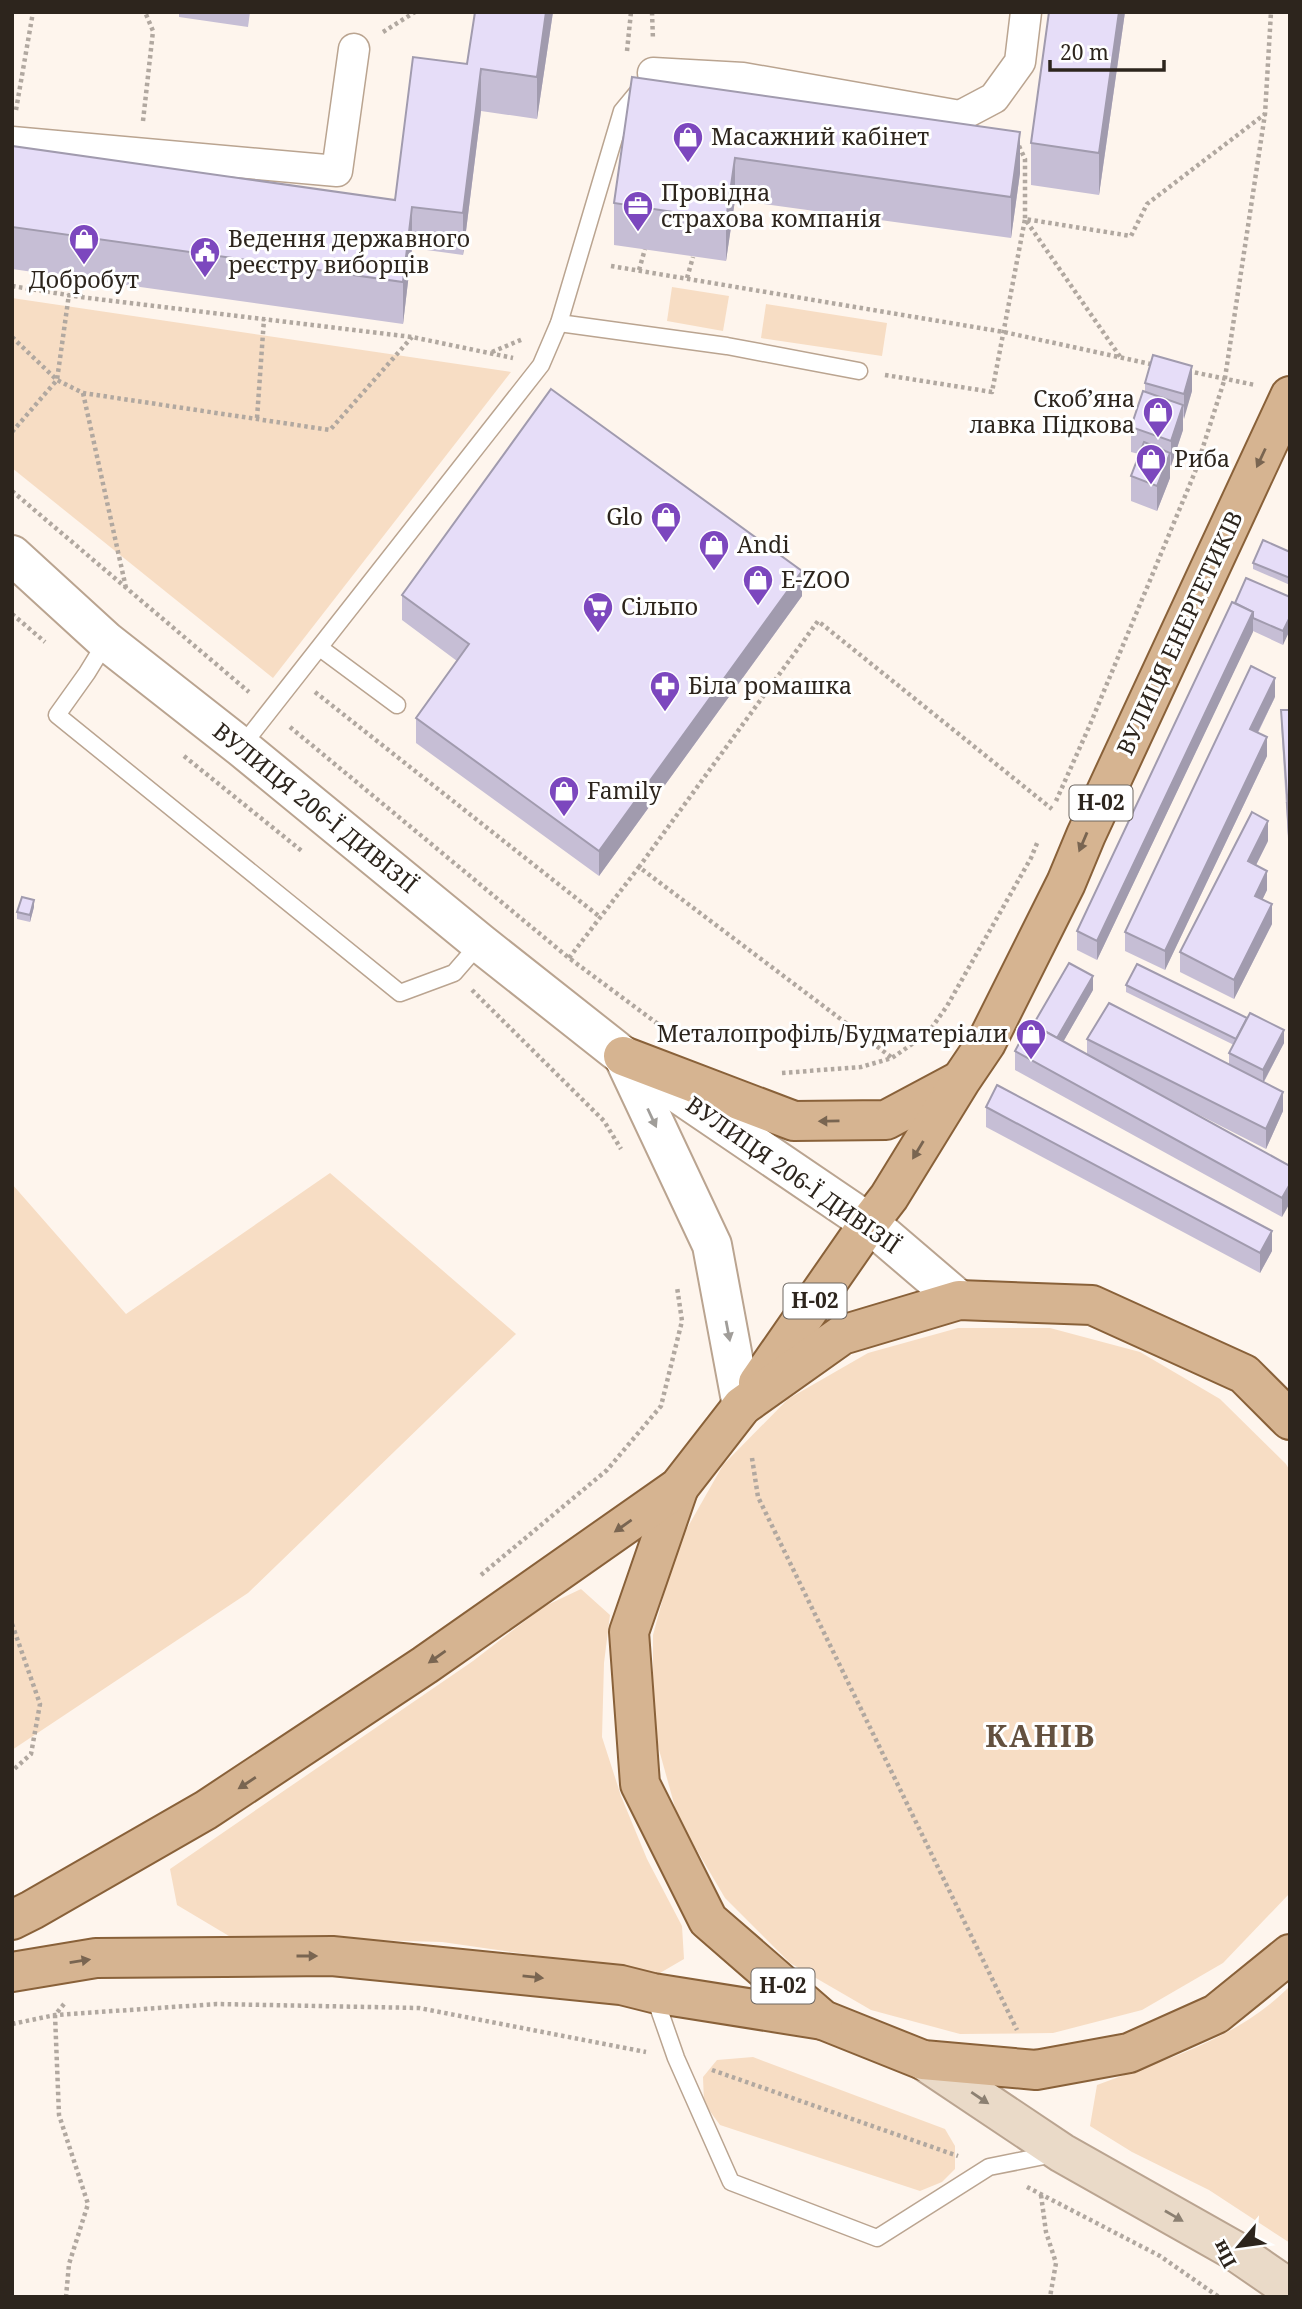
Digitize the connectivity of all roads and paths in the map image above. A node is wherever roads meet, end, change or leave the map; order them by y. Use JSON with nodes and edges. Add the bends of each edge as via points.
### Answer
{"nodes":[{"id":1,"x":33,"y":12,"type":"edge"},
{"id":2,"x":145,"y":12,"type":"edge"},
{"id":3,"x":1026,"y":12,"type":"edge"},
{"id":4,"x":1271,"y":12,"type":"edge"},
{"id":5,"x":354,"y":49,"type":"dead end"},
{"id":6,"x":653,"y":72,"type":"joint"},
{"id":7,"x":994,"y":98,"type":"junction"},
{"id":8,"x":1265,"y":114,"type":"junction"},
{"id":9,"x":13,"y":132,"type":"edge"},
{"id":10,"x":140,"y":153,"type":"junction"},
{"id":11,"x":1025,"y":219,"type":"junction"},
{"id":12,"x":645,"y":250,"type":"edge"},
{"id":13,"x":693,"y":257,"type":"edge"},
{"id":14,"x":611,"y":266,"type":"dead end"},
{"id":15,"x":639,"y":270,"type":"junction"},
{"id":16,"x":687,"y":278,"type":"junction"},
{"id":17,"x":83,"y":279,"type":"edge"},
{"id":18,"x":12,"y":286,"type":"edge"},
{"id":19,"x":69,"y":294,"type":"junction"},
{"id":20,"x":80,"y":297,"type":"junction"},
{"id":21,"x":264,"y":319,"type":"junction"},
{"id":22,"x":559,"y":323,"type":"junction"},
{"id":23,"x":1004,"y":332,"type":"junction"},
{"id":24,"x":12,"y":337,"type":"edge"},
{"id":25,"x":412,"y":337,"type":"junction"},
{"id":26,"x":492,"y":353,"type":"dead end"},
{"id":27,"x":1122,"y":359,"type":"junction"},
{"id":28,"x":1161,"y":366,"type":"edge"},
{"id":29,"x":859,"y":370,"type":"joint"},
{"id":30,"x":1186,"y":371,"type":"edge"},
{"id":31,"x":1225,"y":378,"type":"junction"},
{"id":32,"x":57,"y":380,"type":"junction"},
{"id":33,"x":1277,"y":391,"type":"edge"},
{"id":34,"x":83,"y":393,"type":"junction"},
{"id":35,"x":257,"y":418,"type":"junction"},
{"id":36,"x":12,"y":432,"type":"edge"},
{"id":37,"x":12,"y":491,"type":"edge"},
{"id":38,"x":12,"y":555,"type":"edge"},
{"id":39,"x":126,"y":589,"type":"junction"},
{"id":40,"x":12,"y":614,"type":"edge"},
{"id":41,"x":320,"y":648,"type":"junction"},
{"id":42,"x":97,"y":657,"type":"junction"},
{"id":43,"x":297,"y":678,"type":"junction"},
{"id":44,"x":397,"y":705,"type":"dead end"},
{"id":45,"x":271,"y":710,"type":"junction"},
{"id":46,"x":241,"y":747,"type":"junction"},
{"id":47,"x":178,"y":750,"type":"dead end"},
{"id":48,"x":1052,"y":809,"type":"junction"},
{"id":49,"x":1047,"y":821,"type":"dead end"},
{"id":50,"x":1041,"y":834,"type":"dead end"},
{"id":51,"x":305,"y":853,"type":"dead end"},
{"id":52,"x":639,"y":867,"type":"junction"},
{"id":53,"x":600,"y":917,"type":"junction"},
{"id":54,"x":480,"y":943,"type":"junction"},
{"id":55,"x":569,"y":958,"type":"junction"},
{"id":56,"x":454,"y":973,"type":"junction"},
{"id":57,"x":664,"y":1028,"type":"dead end"},
{"id":58,"x":623,"y":1056,"type":"junction"},
{"id":59,"x":892,"y":1058,"type":"junction"},
{"id":60,"x":769,"y":1070,"type":"dead end"},
{"id":61,"x":961,"y":1080,"type":"junction"},
{"id":62,"x":624,"y":1154,"type":"dead end"},
{"id":63,"x":869,"y":1223,"type":"junction"},
{"id":64,"x":677,"y":1283,"type":"dead end"},
{"id":65,"x":959,"y":1300,"type":"junction"},
{"id":66,"x":742,"y":1406,"type":"junction"},
{"id":67,"x":1290,"y":1419,"type":"edge"},
{"id":68,"x":679,"y":1487,"type":"junction"},
{"id":69,"x":473,"y":1582,"type":"dead end"},
{"id":70,"x":12,"y":1624,"type":"edge"},
{"id":71,"x":12,"y":1771,"type":"edge"},
{"id":72,"x":12,"y":1920,"type":"edge"},
{"id":73,"x":1290,"y":1954,"type":"edge"},
{"id":74,"x":96,"y":1958,"type":"junction"},
{"id":75,"x":12,"y":1972,"type":"edge"},
{"id":76,"x":653,"y":1993,"type":"junction"},
{"id":77,"x":55,"y":2015,"type":"junction"},
{"id":78,"x":823,"y":2020,"type":"junction"},
{"id":79,"x":12,"y":2024,"type":"edge"},
{"id":80,"x":676,"y":2058,"type":"junction"},
{"id":81,"x":923,"y":2060,"type":"junction"},
{"id":82,"x":1035,"y":2070,"type":"junction"},
{"id":83,"x":1062,"y":2153,"type":"junction"},
{"id":84,"x":989,"y":2167,"type":"junction"},
{"id":85,"x":1041,"y":2194,"type":"junction"},
{"id":86,"x":1290,"y":2289,"type":"edge"},
{"id":87,"x":66,"y":2297,"type":"edge"},
{"id":88,"x":1050,"y":2297,"type":"edge"},
{"id":89,"x":1219,"y":2297,"type":"edge"}],
"edges":[{"from":1,"to":9,"type":"path"},
{"from":2,"to":10,"type":"path","via":[[153,31]]},
{"from":3,"to":7,"type":"street","via":[[1020,62]]},
{"from":4,"to":8,"type":"path"},
{"from":5,"to":10,"type":"street","via":[[337,171]]},
{"from":6,"to":7,"type":"street","via":[[743,78],[960,116]]},
{"from":6,"to":22,"type":"lane","via":[[622,111]]},
{"from":7,"to":11,"type":"path","via":[[1026,159]]},
{"from":8,"to":11,"type":"path","via":[[1147,204],[1131,236]]},
{"from":8,"to":31,"type":"path"},
{"from":9,"to":10,"type":"street"},
{"from":11,"to":23,"type":"path"},
{"from":11,"to":27,"type":"path"},
{"from":12,"to":15,"type":"path"},
{"from":13,"to":16,"type":"path"},
{"from":14,"to":15,"type":"path"},
{"from":15,"to":16,"type":"path"},
{"from":16,"to":23,"type":"path"},
{"from":17,"to":20,"type":"path"},
{"from":18,"to":19,"type":"path"},
{"from":19,"to":20,"type":"path"},
{"from":19,"to":32,"type":"path"},
{"from":20,"to":21,"type":"path"},
{"from":21,"to":25,"type":"path"},
{"from":21,"to":35,"type":"path"},
{"from":22,"to":29,"type":"lane"},
{"from":22,"to":41,"type":"lane","via":[[541,365]]},
{"from":23,"to":27,"type":"path"},
{"from":23,"to":29,"type":"path","via":[[992,392]]},
{"from":24,"to":32,"type":"path"},
{"from":25,"to":26,"type":"path"},
{"from":25,"to":35,"type":"path","via":[[330,430]]},
{"from":27,"to":28,"type":"path"},
{"from":30,"to":31,"type":"path"},
{"from":31,"to":33,"type":"path"},
{"from":31,"to":48,"type":"path","via":[[1195,472]]},
{"from":32,"to":34,"type":"path"},
{"from":32,"to":36,"type":"path"},
{"from":33,"to":61,"type":"main road","name":"ВУЛИЦЯ ЕНЕРГЕТИКІВ","number":"Н-02","one_way":true,"via":[[1066,883],[986,1043]]},
{"from":34,"to":35,"type":"path"},
{"from":34,"to":39,"type":"path"},
{"from":37,"to":39,"type":"path"},
{"from":38,"to":42,"type":"street","name":"ВУЛИЦЯ 206-Ї ДИВІЗІЇ"},
{"from":39,"to":45,"type":"path"},
{"from":40,"to":42,"type":"path","via":[[53,649]]},
{"from":41,"to":43,"type":"lane"},
{"from":41,"to":44,"type":"lane"},
{"from":42,"to":46,"type":"street","name":"ВУЛИЦЯ 206-Ї ДИВІЗІЇ"},
{"from":42,"to":56,"type":"lane","via":[[57,715],[400,993]]},
{"from":43,"to":45,"type":"lane"},
{"from":43,"to":53,"type":"path"},
{"from":45,"to":46,"type":"lane"},
{"from":45,"to":55,"type":"path"},
{"from":46,"to":54,"type":"street","name":"ВУЛИЦЯ 206-Ї ДИВІЗІЇ"},
{"from":47,"to":51,"type":"path"},
{"from":48,"to":49,"type":"path"},
{"from":48,"to":52,"type":"path","via":[[818,621]]},
{"from":50,"to":59,"type":"path","via":[[947,1006],[929,1033]]},
{"from":52,"to":53,"type":"path"},
{"from":52,"to":59,"type":"path"},
{"from":53,"to":55,"type":"path"},
{"from":54,"to":56,"type":"lane"},
{"from":54,"to":58,"type":"street","name":"ВУЛИЦЯ 206-Ї ДИВІЗІЇ"},
{"from":55,"to":57,"type":"path"},
{"from":56,"to":62,"type":"path","via":[[604,1121]]},
{"from":61,"to":58,"type":"main road","one_way":true,"via":[[886,1120],[794,1121]]},
{"from":58,"to":63,"type":"street","name":"ВУЛИЦЯ 206-Ї ДИВІЗІЇ"},
{"from":58,"to":66,"type":"street","name":"ВУЛИЦЯ 206-Ї ДИВІЗІЇ","one_way":true,"via":[[712,1245]]},
{"from":59,"to":60,"type":"path","via":[[861,1067]]},
{"from":61,"to":63,"type":"main road","name":"ВУЛИЦЯ ЕНЕРГЕТИКІВ","number":"Н-02","one_way":true},
{"from":63,"to":65,"type":"street","name":"ВУЛИЦЯ 206-Ї ДИВІЗІЇ"},
{"from":63,"to":66,"type":"main road","name":"ВУЛИЦЯ ЕНЕРГЕТИКІВ","number":"Н-02"},
{"from":64,"to":69,"type":"path","via":[[682,1321],[661,1406],[607,1470]]},
{"from":65,"to":66,"type":"main road","number":"Н-02","via":[[842,1335]]},
{"from":65,"to":67,"type":"main road","number":"Н-02","via":[[1092,1304],[1244,1374]]},
{"from":66,"to":68,"type":"main road","number":"Н-02"},
{"from":66,"to":82,"type":"path","via":[[758,1497]]},
{"from":68,"to":72,"type":"main road","number":"Н-02","one_way":true,"via":[[425,1665],[206,1810]]},
{"from":68,"to":78,"type":"main road","number":"Н-02","via":[[629,1632],[640,1784],[708,1920]]},
{"from":70,"to":71,"type":"path","via":[[40,1704],[31,1754]]},
{"from":73,"to":82,"type":"main road","number":"Н-02","via":[[1216,2014],[1129,2053]]},
{"from":75,"to":74,"type":"main road","number":"Н-02","one_way":true},
{"from":74,"to":76,"type":"main road","number":"Н-02","one_way":true,"via":[[332,1956],[621,1985]]},
{"from":74,"to":77,"type":"path"},
{"from":76,"to":78,"type":"main road","number":"Н-02"},
{"from":76,"to":80,"type":"lane"},
{"from":77,"to":79,"type":"path"},
{"from":77,"to":80,"type":"path","via":[[217,2004],[419,2008]]},
{"from":77,"to":87,"type":"path","via":[[59,2115],[88,2204],[69,2264]]},
{"from":78,"to":81,"type":"main road","number":"Н-02"},
{"from":80,"to":84,"type":"path"},
{"from":80,"to":84,"type":"lane","via":[[731,2182],[877,2238]]},
{"from":81,"to":82,"type":"main road","number":"Н-02"},
{"from":81,"to":83,"type":"main road","one_way":true},
{"from":83,"to":84,"type":"lane"},
{"from":83,"to":86,"type":"main road","one_way":true,"via":[[1232,2249]]},
{"from":84,"to":85,"type":"path"},
{"from":85,"to":88,"type":"path","via":[[1056,2263]]},
{"from":85,"to":89,"type":"path","via":[[1160,2256]]}]}
